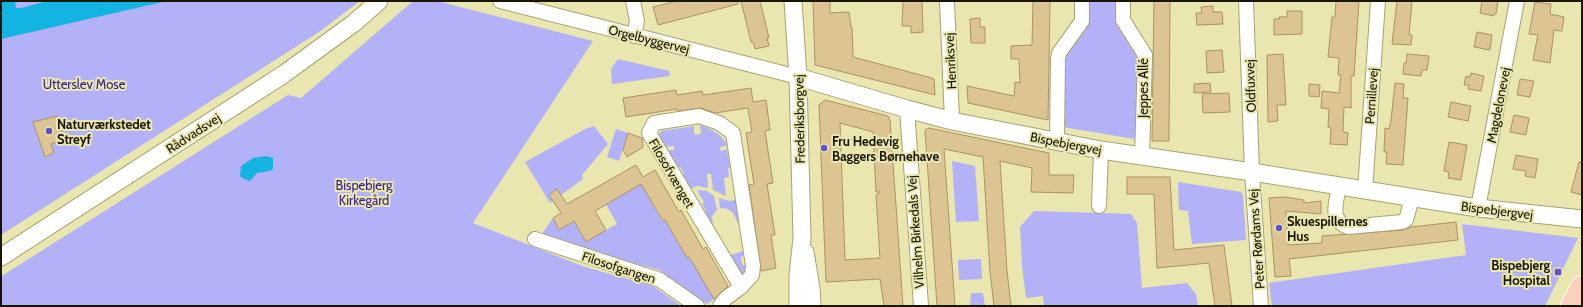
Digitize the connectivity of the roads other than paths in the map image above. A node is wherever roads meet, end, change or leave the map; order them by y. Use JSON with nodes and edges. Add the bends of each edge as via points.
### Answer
{"nodes":[{"id":1,"x":379,"y":1,"type":"edge"},
{"id":2,"x":500,"y":1,"type":"edge"},
{"id":3,"x":633,"y":1,"type":"edge"},
{"id":4,"x":794,"y":1,"type":"edge"},
{"id":5,"x":947,"y":1,"type":"edge"},
{"id":6,"x":1082,"y":1,"type":"edge"},
{"id":7,"x":1123,"y":1,"type":"edge"},
{"id":8,"x":1246,"y":1,"type":"edge"},
{"id":9,"x":1378,"y":1,"type":"edge"},
{"id":10,"x":1517,"y":1,"type":"edge"},
{"id":11,"x":634,"y":36,"type":"junction"},
{"id":12,"x":798,"y":77,"type":"junction"},
{"id":13,"x":906,"y":109,"type":"junction"},
{"id":14,"x":952,"y":121,"type":"junction"},
{"id":15,"x":1056,"y":141,"type":"junction"},
{"id":16,"x":1101,"y":150,"type":"junction"},
{"id":17,"x":1142,"y":157,"type":"junction"},
{"id":18,"x":1252,"y":172,"type":"junction"},
{"id":19,"x":1339,"y":187,"type":"junction"},
{"id":20,"x":1365,"y":191,"type":"junction"},
{"id":21,"x":1412,"y":198,"type":"junction"},
{"id":22,"x":1099,"y":206,"type":"dead end"},
{"id":23,"x":1478,"y":208,"type":"junction"},
{"id":24,"x":1582,"y":219,"type":"edge"},
{"id":25,"x":802,"y":238,"type":"junction"},
{"id":26,"x":534,"y":239,"type":"dead end"},
{"id":27,"x":1,"y":257,"type":"edge"},
{"id":28,"x":741,"y":287,"type":"junction"},
{"id":29,"x":1582,"y":287,"type":"edge"},
{"id":30,"x":697,"y":306,"type":"edge"},
{"id":31,"x":720,"y":306,"type":"edge"},
{"id":32,"x":798,"y":306,"type":"edge"},
{"id":33,"x":812,"y":306,"type":"edge"},
{"id":34,"x":921,"y":306,"type":"edge"},
{"id":35,"x":1261,"y":306,"type":"edge"},
{"id":36,"x":1572,"y":306,"type":"edge"}],
"edges":[{"from":1,"to":27,"type":"street","name":"Rådvadsvej","via":[[354,23],[284,74]]},
{"from":2,"to":11,"type":"street","name":"Orgelbyggervej"},
{"from":3,"to":11,"type":"street","via":[[637,21]]},
{"from":4,"to":12,"type":"street","name":"Frederiksborgvej"},
{"from":5,"to":14,"type":"street","name":"Henriksvej"},
{"from":6,"to":15,"type":"street","via":[[1082,21],[1059,53]]},
{"from":7,"to":17,"type":"street","name":"Jeppes Allé","via":[[1123,20],[1145,55]]},
{"from":8,"to":18,"type":"street","name":"Oldfuxvej"},
{"from":9,"to":20,"type":"street","name":"Pernillevej"},
{"from":10,"to":23,"type":"street","name":"Magdelonevej"},
{"from":11,"to":12,"type":"street","name":"Orgelbyggervej"},
{"from":12,"to":13,"type":"street","name":"Bispebjergvej"},
{"from":12,"to":25,"type":"street","name":"Frederiksborgvej"},
{"from":13,"to":14,"type":"street","name":"Bispebjergvej"},
{"from":13,"to":34,"type":"street","name":"Vilhelm Birkedals Vej"},
{"from":14,"to":15,"type":"street","name":"Bispebjergvej"},
{"from":15,"to":16,"type":"street","name":"Bispebjergvej"},
{"from":16,"to":17,"type":"street","name":"Bispebjergvej"},
{"from":16,"to":22,"type":"street"},
{"from":17,"to":18,"type":"street","name":"Bispebjergvej"},
{"from":18,"to":19,"type":"street","name":"Bispebjergvej"},
{"from":18,"to":35,"type":"street","name":"Peter Rørdams Vej"},
{"from":19,"to":20,"type":"street","name":"Bispebjergvej"},
{"from":19,"to":21,"type":"street","via":[[1336,219],[1341,225],[1348,227],[1402,222],[1406,220]]},
{"from":20,"to":21,"type":"street","name":"Bispebjergvej"},
{"from":21,"to":23,"type":"street","name":"Bispebjergvej"},
{"from":23,"to":24,"type":"street","name":"Bispebjergvej"},
{"from":25,"to":32,"type":"street","name":"Frederiksborgvej"},
{"from":25,"to":33,"type":"street","name":"Frederiksborgvej","via":[[808,263]]},
{"from":26,"to":30,"type":"street","name":"Filosofgangen","via":[[660,280]]},
{"from":28,"to":28,"type":"street","name":"Filosofvænget","via":[[752,275],[753,266],[733,133],[720,123],[699,116],[654,123],[649,133],[656,147]]},
{"from":28,"to":31,"type":"street","name":"Filosofvænget"},
{"from":29,"to":36,"type":"main road"}]}
